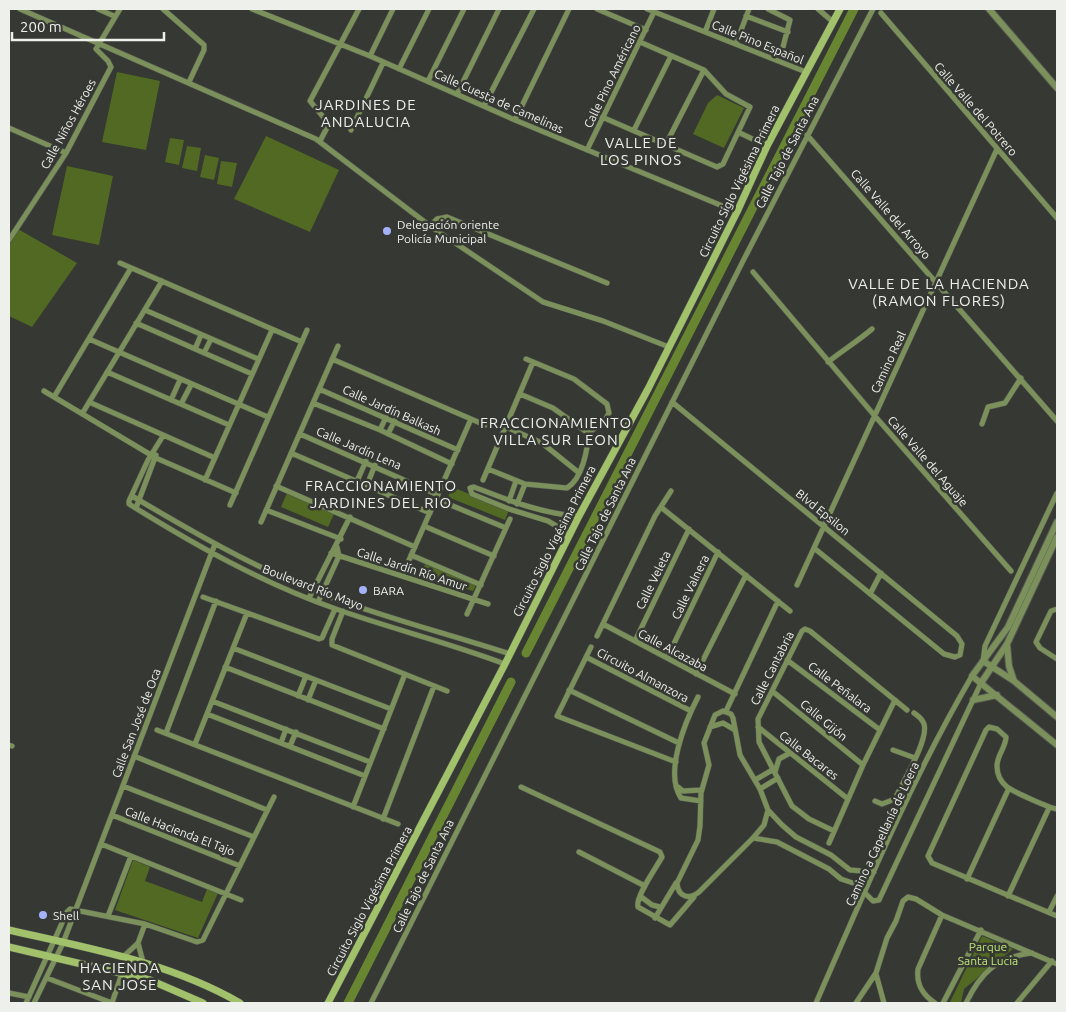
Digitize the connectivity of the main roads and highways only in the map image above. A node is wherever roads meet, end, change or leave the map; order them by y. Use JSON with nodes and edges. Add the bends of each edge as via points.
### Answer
{"nodes":[{"id":1,"x":840,"y":9,"type":"edge"},
{"id":2,"x":9,"y":930,"type":"edge"},
{"id":3,"x":9,"y":947,"type":"edge"},
{"id":4,"x":203,"y":1003,"type":"edge"},
{"id":5,"x":240,"y":1003,"type":"edge"},
{"id":6,"x":328,"y":1003,"type":"edge"}],
"edges":[{"from":1,"to":6,"type":"main road","name":"Circuito Siglo Vigésima Primera","via":[[767,146],[669,347]]},
{"from":2,"to":5,"type":"main road","via":[[143,962],[198,982]]},
{"from":3,"to":4,"type":"main road","via":[[150,980]]}]}
